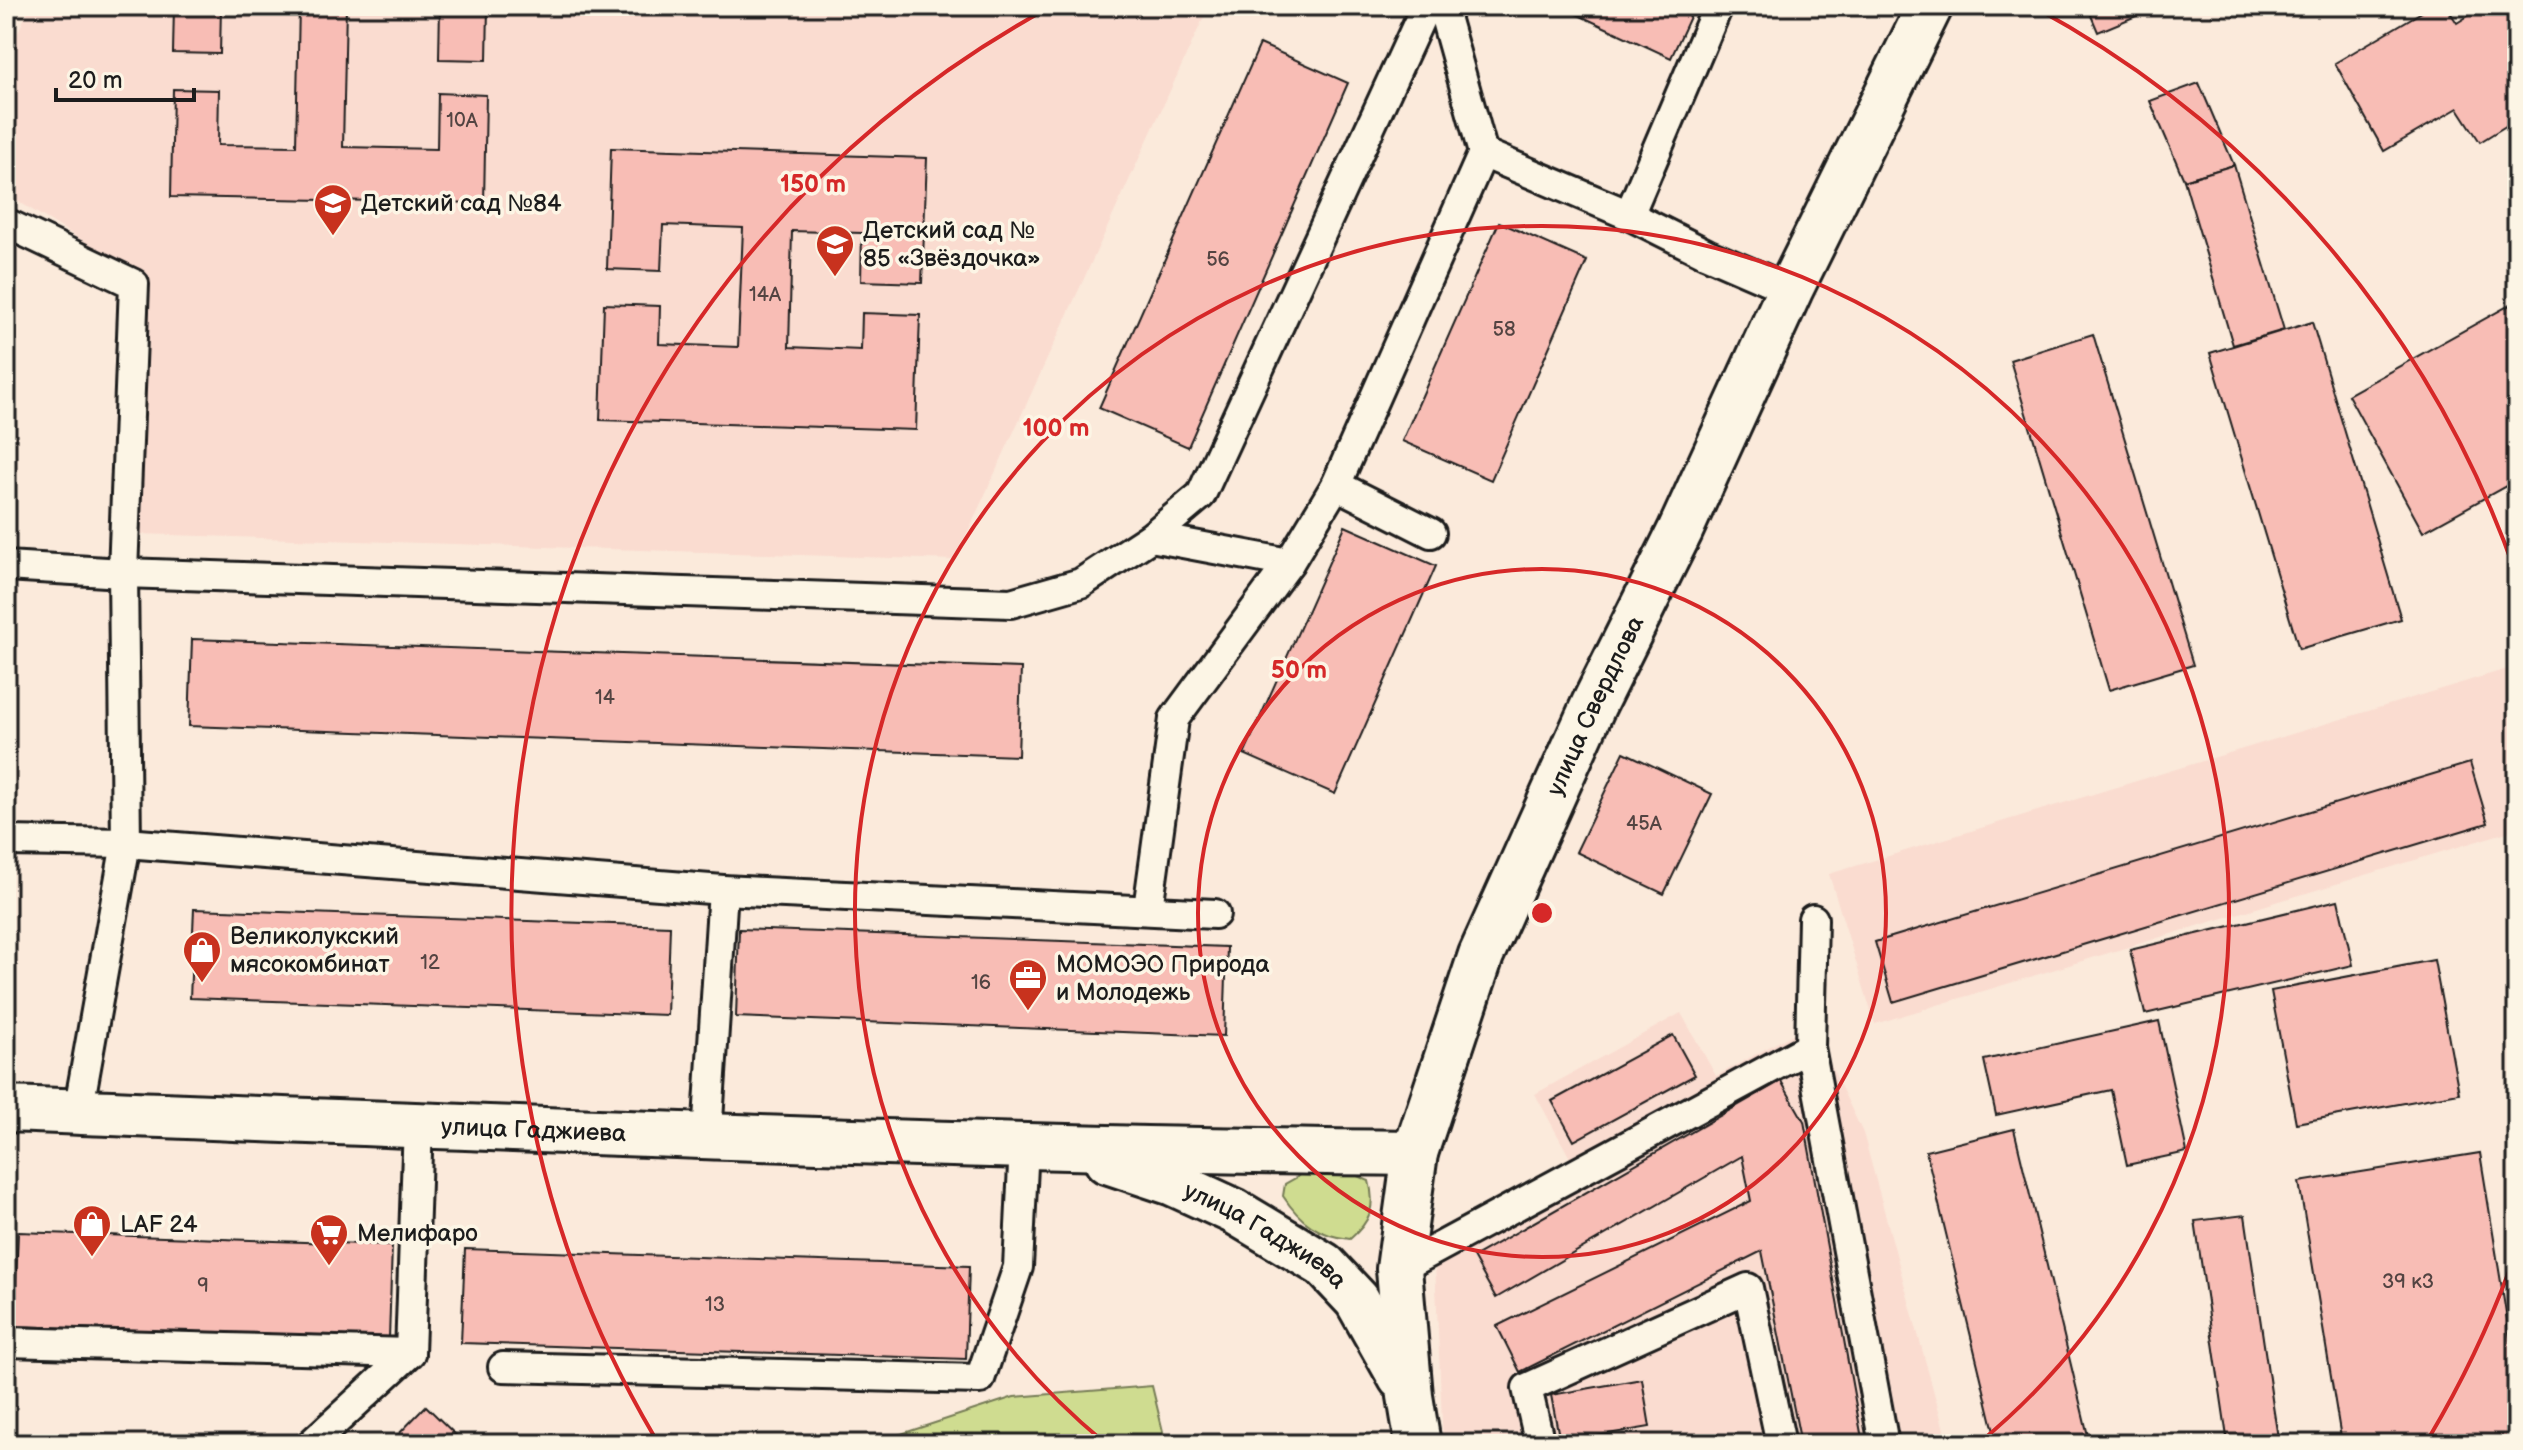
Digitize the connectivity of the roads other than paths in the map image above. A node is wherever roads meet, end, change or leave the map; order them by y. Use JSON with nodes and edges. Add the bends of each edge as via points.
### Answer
{"nodes":[{"id":1,"x":1426,"y":6,"type":"edge"},
{"id":2,"x":1442,"y":6,"type":"edge"},
{"id":3,"x":1718,"y":6,"type":"edge"},
{"id":4,"x":1930,"y":6,"type":"edge"},
{"id":5,"x":1483,"y":153,"type":"junction"},
{"id":6,"x":1629,"y":215,"type":"junction"},
{"id":7,"x":6,"y":223,"type":"edge"},
{"id":8,"x":1790,"y":290,"type":"junction"},
{"id":9,"x":1336,"y":485,"type":"junction"},
{"id":10,"x":1431,"y":533,"type":"dead end"},
{"id":11,"x":1151,"y":537,"type":"junction"},
{"id":12,"x":1289,"y":563,"type":"junction"},
{"id":13,"x":6,"y":566,"type":"edge"},
{"id":14,"x":123,"y":573,"type":"junction"},
{"id":15,"x":6,"y":841,"type":"edge"},
{"id":16,"x":126,"y":843,"type":"junction"},
{"id":17,"x":723,"y":890,"type":"junction"},
{"id":18,"x":1148,"y":909,"type":"junction"},
{"id":19,"x":1215,"y":914,"type":"dead end"},
{"id":20,"x":1813,"y":919,"type":"dead end"},
{"id":21,"x":1810,"y":1047,"type":"junction"},
{"id":22,"x":6,"y":1109,"type":"edge"},
{"id":23,"x":78,"y":1112,"type":"junction"},
{"id":24,"x":418,"y":1124,"type":"junction"},
{"id":25,"x":707,"y":1136,"type":"junction"},
{"id":26,"x":1044,"y":1145,"type":"junction"},
{"id":27,"x":1415,"y":1153,"type":"junction"},
{"id":28,"x":1399,"y":1269,"type":"junction"},
{"id":29,"x":6,"y":1342,"type":"edge"},
{"id":30,"x":410,"y":1353,"type":"junction"},
{"id":31,"x":503,"y":1367,"type":"dead end"},
{"id":32,"x":1410,"y":1396,"type":"junction"},
{"id":33,"x":311,"y":1444,"type":"edge"},
{"id":34,"x":1418,"y":1444,"type":"edge"},
{"id":35,"x":1540,"y":1444,"type":"edge"},
{"id":36,"x":1781,"y":1444,"type":"edge"},
{"id":37,"x":1884,"y":1444,"type":"edge"}],
"edges":[{"from":1,"to":11,"type":"lane","via":[[1201,495]]},
{"from":2,"to":5,"type":"lane"},
{"from":3,"to":6,"type":"lane"},
{"from":4,"to":8,"type":"street","name":"улица Свердлова"},
{"from":5,"to":6,"type":"lane"},
{"from":5,"to":9,"type":"lane"},
{"from":6,"to":8,"type":"lane"},
{"from":7,"to":14,"type":"lane","via":[[134,284]]},
{"from":8,"to":27,"type":"street","name":"улица Свердлова","via":[[1481,955]]},
{"from":9,"to":10,"type":"lane"},
{"from":9,"to":12,"type":"lane"},
{"from":11,"to":12,"type":"lane"},
{"from":11,"to":14,"type":"lane","via":[[1081,583],[1011,603]]},
{"from":12,"to":18,"type":"lane","via":[[1174,719]]},
{"from":13,"to":14,"type":"lane"},
{"from":14,"to":16,"type":"lane"},
{"from":15,"to":16,"type":"lane"},
{"from":16,"to":17,"type":"lane"},
{"from":16,"to":23,"type":"lane"},
{"from":17,"to":18,"type":"lane"},
{"from":17,"to":25,"type":"lane"},
{"from":18,"to":19,"type":"lane"},
{"from":20,"to":21,"type":"lane"},
{"from":21,"to":28,"type":"lane"},
{"from":21,"to":37,"type":"lane"},
{"from":22,"to":23,"type":"street","name":"улица Гаджиева"},
{"from":23,"to":24,"type":"street","name":"улица Гаджиева"},
{"from":24,"to":25,"type":"street","name":"улица Гаджиева"},
{"from":24,"to":30,"type":"lane"},
{"from":25,"to":26,"type":"street","name":"улица Гаджиева"},
{"from":26,"to":27,"type":"street","name":"улица Гаджиева"},
{"from":26,"to":31,"type":"lane","via":[[1018,1267],[980,1379]]},
{"from":26,"to":32,"type":"street","name":"улица Гаджиева","via":[[1173,1183],[1324,1265],[1357,1300]]},
{"from":27,"to":28,"type":"street","name":"улица Свердлова"},
{"from":28,"to":32,"type":"street","name":"улица Свердлова"},
{"from":29,"to":30,"type":"lane"},
{"from":30,"to":33,"type":"lane"},
{"from":32,"to":34,"type":"street","name":"улица Свердлова"},
{"from":35,"to":36,"type":"lane","via":[[1527,1388],[1748,1288]]}]}
